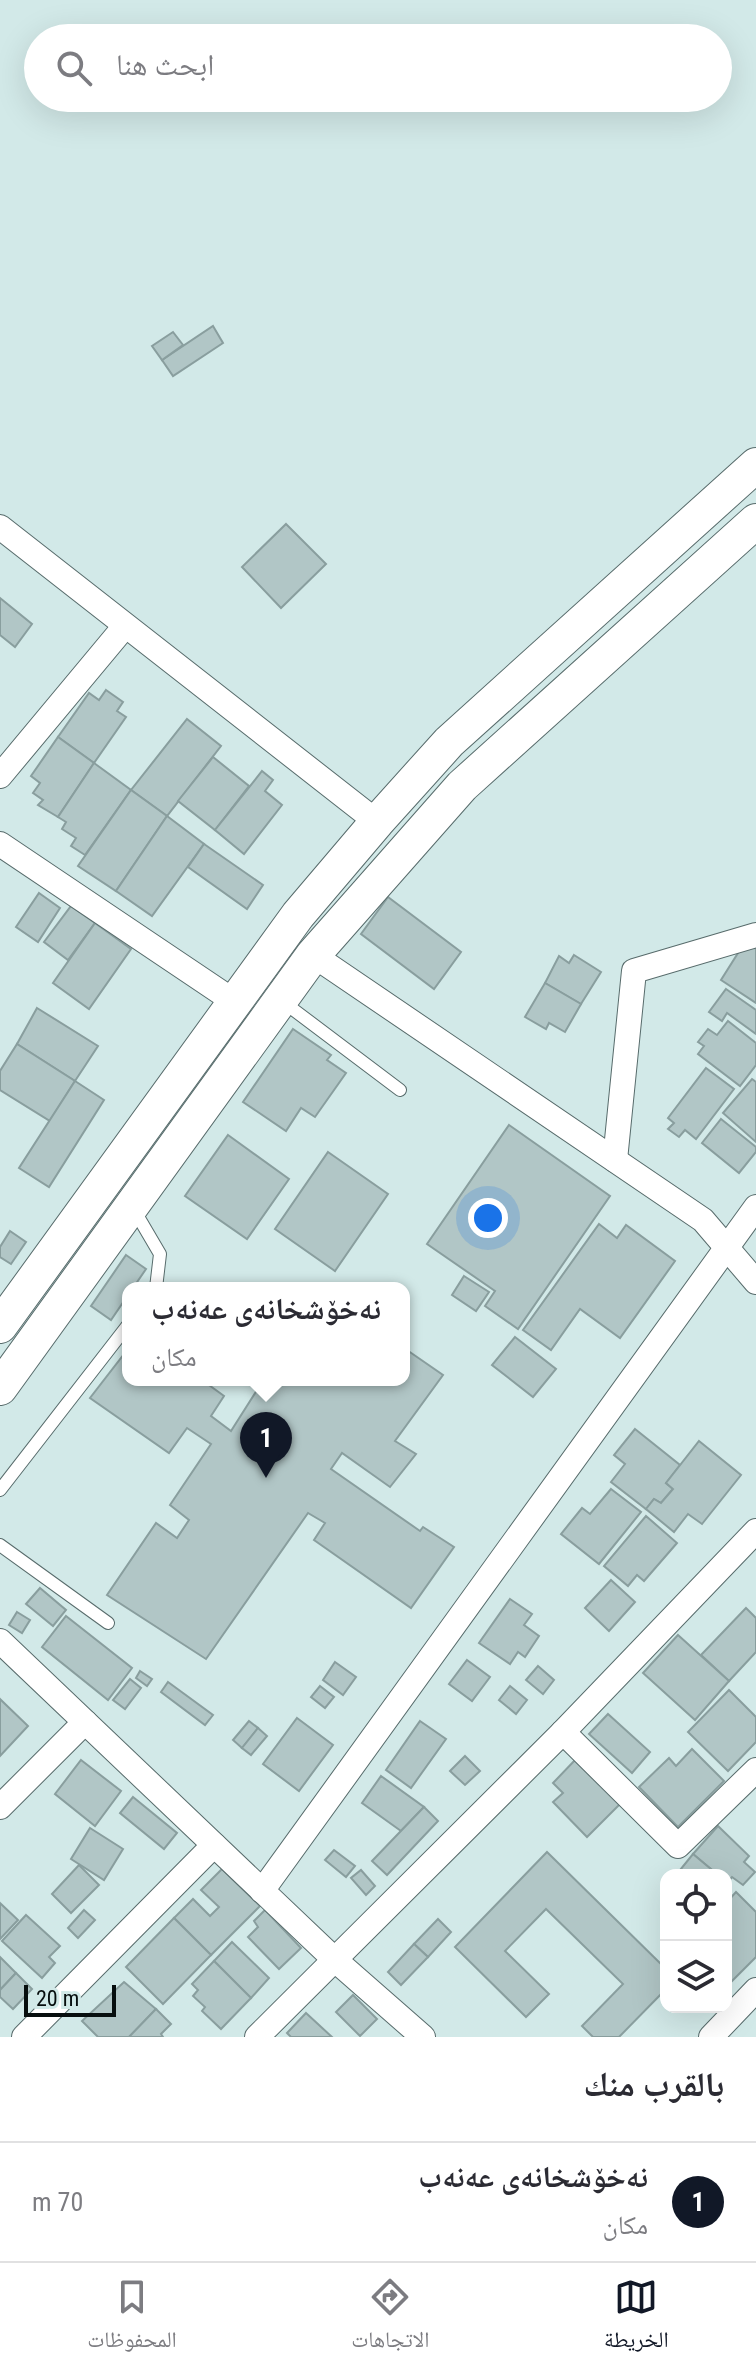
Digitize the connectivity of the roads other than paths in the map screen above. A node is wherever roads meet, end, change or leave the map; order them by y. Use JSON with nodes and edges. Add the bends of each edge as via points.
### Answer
{"nodes":[{"id":1,"x":756,"y":465,"type":"edge"},
{"id":2,"x":756,"y":521,"type":"edge"},
{"id":3,"x":0,"y":527,"type":"edge"},
{"id":4,"x":125,"y":626,"type":"junction"},
{"id":5,"x":0,"y":776,"type":"edge"},
{"id":6,"x":377,"y":822,"type":"junction"},
{"id":7,"x":0,"y":844,"type":"edge"},
{"id":8,"x":756,"y":935,"type":"edge"},
{"id":9,"x":313,"y":955,"type":"junction"},
{"id":10,"x":281,"y":1000,"type":"junction"},
{"id":11,"x":235,"y":1002,"type":"junction"},
{"id":12,"x":400,"y":1090,"type":"dead end"},
{"id":13,"x":615,"y":1160,"type":"junction"},
{"id":14,"x":102,"y":1184,"type":"junction"},
{"id":15,"x":131,"y":1206,"type":"junction"},
{"id":16,"x":756,"y":1207,"type":"edge"},
{"id":17,"x":726,"y":1248,"type":"junction"},
{"id":18,"x":157,"y":1282,"type":"edge"},
{"id":19,"x":756,"y":1282,"type":"edge"},
{"id":20,"x":0,"y":1326,"type":"edge"},
{"id":21,"x":122,"y":1333,"type":"edge"},
{"id":22,"x":0,"y":1388,"type":"edge"},
{"id":23,"x":0,"y":1490,"type":"edge"},
{"id":24,"x":756,"y":1531,"type":"edge"},
{"id":25,"x":0,"y":1545,"type":"edge"},
{"id":26,"x":108,"y":1623,"type":"dead end"},
{"id":27,"x":0,"y":1641,"type":"edge"},
{"id":28,"x":85,"y":1722,"type":"junction"},
{"id":29,"x":563,"y":1732,"type":"junction"},
{"id":30,"x":756,"y":1770,"type":"edge"},
{"id":31,"x":0,"y":1807,"type":"edge"},
{"id":32,"x":214,"y":1845,"type":"junction"},
{"id":33,"x":262,"y":1891,"type":"junction"},
{"id":34,"x":334,"y":1959,"type":"junction"},
{"id":35,"x":756,"y":1990,"type":"edge"},
{"id":36,"x":24,"y":2037,"type":"edge"},
{"id":37,"x":257,"y":2037,"type":"edge"},
{"id":38,"x":423,"y":2037,"type":"edge"},
{"id":39,"x":711,"y":2037,"type":"edge"}],
"edges":[{"from":1,"to":6,"type":"street","via":[[449,742]]},
{"from":2,"to":9,"type":"street","via":[[462,786]]},
{"from":3,"to":4,"type":"street"},
{"from":4,"to":5,"type":"street"},
{"from":4,"to":6,"type":"street"},
{"from":6,"to":11,"type":"street","via":[[298,915]]},
{"from":7,"to":11,"type":"street"},
{"from":8,"to":13,"type":"street","via":[[634,971]]},
{"from":9,"to":10,"type":"street"},
{"from":9,"to":13,"type":"street"},
{"from":10,"to":12,"type":"lane"},
{"from":10,"to":15,"type":"street"},
{"from":11,"to":14,"type":"street"},
{"from":13,"to":17,"type":"street","via":[[703,1220]]},
{"from":14,"to":15,"type":"street"},
{"from":14,"to":20,"type":"street"},
{"from":15,"to":18,"type":"lane","via":[[160,1254]]},
{"from":15,"to":22,"type":"street"},
{"from":16,"to":17,"type":"street"},
{"from":17,"to":19,"type":"street"},
{"from":17,"to":33,"type":"street"},
{"from":21,"to":23,"type":"lane"},
{"from":24,"to":29,"type":"street"},
{"from":25,"to":26,"type":"lane"},
{"from":27,"to":28,"type":"street"},
{"from":28,"to":31,"type":"street"},
{"from":28,"to":32,"type":"street"},
{"from":29,"to":30,"type":"street","via":[[678,1846]]},
{"from":29,"to":34,"type":"street"},
{"from":32,"to":33,"type":"street"},
{"from":32,"to":36,"type":"street"},
{"from":33,"to":34,"type":"street"},
{"from":34,"to":37,"type":"street"},
{"from":34,"to":38,"type":"street"},
{"from":35,"to":39,"type":"street"}]}
